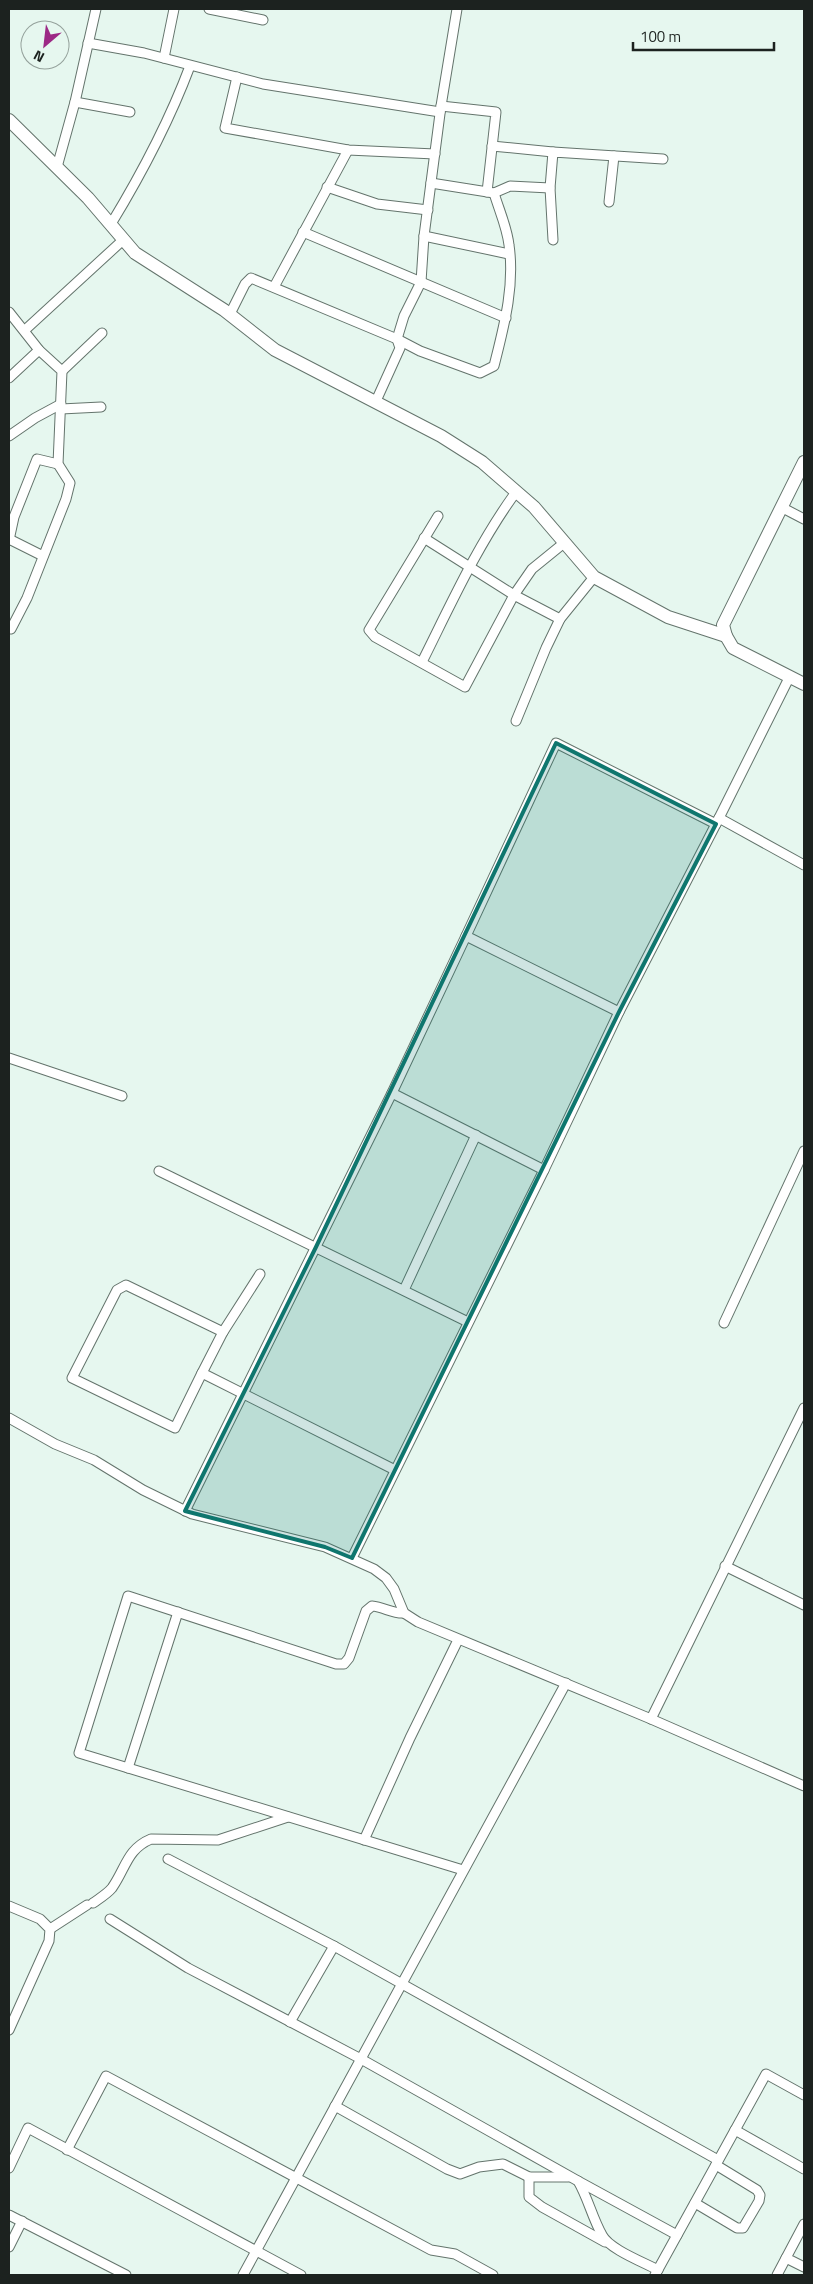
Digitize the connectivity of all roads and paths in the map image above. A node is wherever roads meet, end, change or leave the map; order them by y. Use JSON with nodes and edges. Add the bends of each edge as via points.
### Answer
{"nodes":[{"id":1,"x":96,"y":9,"type":"edge"},
{"id":2,"x":174,"y":9,"type":"edge"},
{"id":3,"x":209,"y":9,"type":"edge"},
{"id":4,"x":457,"y":9,"type":"edge"},
{"id":5,"x":263,"y":20,"type":"dead end"},
{"id":6,"x":88,"y":42,"type":"junction"},
{"id":7,"x":164,"y":58,"type":"junction"},
{"id":8,"x":190,"y":66,"type":"junction"},
{"id":9,"x":237,"y":77,"type":"junction"},
{"id":10,"x":75,"y":102,"type":"junction"},
{"id":11,"x":440,"y":109,"type":"junction"},
{"id":12,"x":130,"y":112,"type":"dead end"},
{"id":13,"x":9,"y":120,"type":"edge"},
{"id":14,"x":492,"y":146,"type":"junction"},
{"id":15,"x":348,"y":150,"type":"junction"},
{"id":16,"x":553,"y":152,"type":"junction"},
{"id":17,"x":434,"y":154,"type":"junction"},
{"id":18,"x":614,"y":156,"type":"junction"},
{"id":19,"x":663,"y":159,"type":"dead end"},
{"id":20,"x":57,"y":167,"type":"junction"},
{"id":21,"x":431,"y":183,"type":"junction"},
{"id":22,"x":328,"y":187,"type":"junction"},
{"id":23,"x":550,"y":188,"type":"junction"},
{"id":24,"x":490,"y":192,"type":"junction"},
{"id":25,"x":609,"y":202,"type":"dead end"},
{"id":26,"x":428,"y":210,"type":"junction"},
{"id":27,"x":111,"y":224,"type":"junction"},
{"id":28,"x":302,"y":232,"type":"junction"},
{"id":29,"x":424,"y":236,"type":"junction"},
{"id":30,"x":124,"y":240,"type":"junction"},
{"id":31,"x":553,"y":240,"type":"dead end"},
{"id":32,"x":509,"y":254,"type":"junction"},
{"id":33,"x":420,"y":282,"type":"junction"},
{"id":34,"x":274,"y":287,"type":"junction"},
{"id":35,"x":9,"y":312,"type":"edge"},
{"id":36,"x":230,"y":314,"type":"junction"},
{"id":37,"x":506,"y":318,"type":"junction"},
{"id":38,"x":25,"y":330,"type":"junction"},
{"id":39,"x":102,"y":333,"type":"dead end"},
{"id":40,"x":397,"y":339,"type":"junction"},
{"id":41,"x":39,"y":350,"type":"junction"},
{"id":42,"x":62,"y":371,"type":"junction"},
{"id":43,"x":9,"y":378,"type":"edge"},
{"id":44,"x":376,"y":401,"type":"junction"},
{"id":45,"x":61,"y":406,"type":"junction"},
{"id":46,"x":101,"y":407,"type":"dead end"},
{"id":47,"x":9,"y":436,"type":"edge"},
{"id":48,"x":804,"y":462,"type":"edge"},
{"id":49,"x":58,"y":464,"type":"junction"},
{"id":50,"x":516,"y":492,"type":"junction"},
{"id":51,"x":782,"y":507,"type":"junction"},
{"id":52,"x":438,"y":516,"type":"dead end"},
{"id":53,"x":804,"y":519,"type":"edge"},
{"id":54,"x":424,"y":538,"type":"junction"},
{"id":55,"x":9,"y":540,"type":"edge"},
{"id":56,"x":564,"y":542,"type":"junction"},
{"id":57,"x":43,"y":556,"type":"junction"},
{"id":58,"x":469,"y":567,"type":"junction"},
{"id":59,"x":594,"y":577,"type":"junction"},
{"id":60,"x":514,"y":595,"type":"junction"},
{"id":61,"x":560,"y":620,"type":"junction"},
{"id":62,"x":11,"y":629,"type":"dead end"},
{"id":63,"x":726,"y":636,"type":"junction"},
{"id":64,"x":422,"y":662,"type":"junction"},
{"id":65,"x":790,"y":676,"type":"junction"},
{"id":66,"x":804,"y":684,"type":"edge"},
{"id":67,"x":516,"y":721,"type":"dead end"},
{"id":68,"x":717,"y":821,"type":"junction"},
{"id":69,"x":804,"y":865,"type":"edge"},
{"id":70,"x":466,"y":936,"type":"junction"},
{"id":71,"x":619,"y":1012,"type":"junction"},
{"id":72,"x":9,"y":1058,"type":"edge"},
{"id":73,"x":392,"y":1093,"type":"junction"},
{"id":74,"x":122,"y":1096,"type":"dead end"},
{"id":75,"x":476,"y":1135,"type":"junction"},
{"id":76,"x":804,"y":1151,"type":"edge"},
{"id":77,"x":544,"y":1170,"type":"junction"},
{"id":78,"x":159,"y":1171,"type":"dead end"},
{"id":79,"x":316,"y":1247,"type":"junction"},
{"id":80,"x":260,"y":1274,"type":"dead end"},
{"id":81,"x":404,"y":1290,"type":"junction"},
{"id":82,"x":468,"y":1322,"type":"junction"},
{"id":83,"x":724,"y":1323,"type":"dead end"},
{"id":84,"x":223,"y":1332,"type":"junction"},
{"id":85,"x":202,"y":1373,"type":"junction"},
{"id":86,"x":243,"y":1394,"type":"junction"},
{"id":87,"x":804,"y":1408,"type":"edge"},
{"id":88,"x":9,"y":1418,"type":"edge"},
{"id":89,"x":395,"y":1470,"type":"junction"},
{"id":90,"x":185,"y":1511,"type":"junction"},
{"id":91,"x":352,"y":1558,"type":"junction"},
{"id":92,"x":725,"y":1566,"type":"junction"},
{"id":93,"x":804,"y":1605,"type":"edge"},
{"id":94,"x":178,"y":1612,"type":"junction"},
{"id":95,"x":404,"y":1613,"type":"junction"},
{"id":96,"x":458,"y":1640,"type":"junction"},
{"id":97,"x":566,"y":1683,"type":"junction"},
{"id":98,"x":651,"y":1719,"type":"junction"},
{"id":99,"x":128,"y":1768,"type":"junction"},
{"id":100,"x":804,"y":1786,"type":"edge"},
{"id":101,"x":288,"y":1817,"type":"junction"},
{"id":102,"x":364,"y":1840,"type":"junction"},
{"id":103,"x":168,"y":1859,"type":"dead end"},
{"id":104,"x":464,"y":1870,"type":"junction"},
{"id":105,"x":9,"y":1906,"type":"edge"},
{"id":106,"x":110,"y":1919,"type":"dead end"},
{"id":107,"x":50,"y":1929,"type":"junction"},
{"id":108,"x":334,"y":1946,"type":"junction"},
{"id":109,"x":402,"y":1983,"type":"junction"},
{"id":110,"x":290,"y":2022,"type":"junction"},
{"id":111,"x":9,"y":2030,"type":"edge"},
{"id":112,"x":361,"y":2059,"type":"junction"},
{"id":113,"x":804,"y":2095,"type":"edge"},
{"id":114,"x":335,"y":2106,"type":"junction"},
{"id":115,"x":735,"y":2130,"type":"junction"},
{"id":116,"x":67,"y":2150,"type":"junction"},
{"id":117,"x":717,"y":2163,"type":"junction"},
{"id":118,"x":9,"y":2168,"type":"edge"},
{"id":119,"x":804,"y":2169,"type":"edge"},
{"id":120,"x":529,"y":2177,"type":"junction"},
{"id":121,"x":295,"y":2179,"type":"junction"},
{"id":122,"x":574,"y":2179,"type":"junction"},
{"id":123,"x":695,"y":2203,"type":"junction"},
{"id":124,"x":9,"y":2215,"type":"edge"},
{"id":125,"x":22,"y":2221,"type":"junction"},
{"id":126,"x":804,"y":2224,"type":"edge"},
{"id":127,"x":677,"y":2235,"type":"junction"},
{"id":128,"x":610,"y":2244,"type":"junction"},
{"id":129,"x":9,"y":2247,"type":"edge"},
{"id":130,"x":256,"y":2250,"type":"junction"},
{"id":131,"x":786,"y":2258,"type":"junction"},
{"id":132,"x":804,"y":2267,"type":"edge"},
{"id":133,"x":656,"y":2272,"type":"edge"},
{"id":134,"x":126,"y":2275,"type":"edge"},
{"id":135,"x":242,"y":2275,"type":"edge"},
{"id":136,"x":301,"y":2275,"type":"edge"},
{"id":137,"x":493,"y":2275,"type":"edge"},
{"id":138,"x":776,"y":2275,"type":"edge"}],
"edges":[{"from":1,"to":6,"type":"street"},
{"from":2,"to":7,"type":"street"},
{"from":3,"to":5,"type":"street"},
{"from":4,"to":11,"type":"street"},
{"from":6,"to":7,"type":"street"},
{"from":6,"to":10,"type":"street"},
{"from":7,"to":8,"type":"street"},
{"from":8,"to":9,"type":"street"},
{"from":8,"to":27,"type":"street","via":[[176,104]]},
{"from":9,"to":11,"type":"street","via":[[346,98]]},
{"from":9,"to":15,"type":"street","via":[[225,128]]},
{"from":10,"to":12,"type":"street"},
{"from":10,"to":20,"type":"street"},
{"from":11,"to":14,"type":"street","via":[[496,112]]},
{"from":11,"to":17,"type":"street"},
{"from":13,"to":20,"type":"street"},
{"from":14,"to":16,"type":"street"},
{"from":14,"to":24,"type":"street"},
{"from":15,"to":17,"type":"street"},
{"from":15,"to":22,"type":"street"},
{"from":16,"to":18,"type":"street"},
{"from":16,"to":23,"type":"street"},
{"from":17,"to":21,"type":"street"},
{"from":18,"to":19,"type":"street"},
{"from":18,"to":25,"type":"street"},
{"from":20,"to":27,"type":"street"},
{"from":21,"to":24,"type":"street"},
{"from":21,"to":26,"type":"street"},
{"from":22,"to":26,"type":"street","via":[[377,204]]},
{"from":22,"to":28,"type":"street"},
{"from":23,"to":24,"type":"street","via":[[510,186]]},
{"from":23,"to":31,"type":"street"},
{"from":24,"to":32,"type":"street","via":[[509,244]]},
{"from":26,"to":29,"type":"street"},
{"from":27,"to":30,"type":"street"},
{"from":28,"to":33,"type":"street"},
{"from":28,"to":34,"type":"street"},
{"from":29,"to":32,"type":"street"},
{"from":29,"to":33,"type":"street"},
{"from":30,"to":36,"type":"street","via":[[135,253]]},
{"from":30,"to":38,"type":"street"},
{"from":32,"to":37,"type":"street"},
{"from":33,"to":37,"type":"street"},
{"from":33,"to":40,"type":"street"},
{"from":34,"to":36,"type":"street","via":[[251,278]]},
{"from":34,"to":40,"type":"street"},
{"from":35,"to":38,"type":"street"},
{"from":36,"to":44,"type":"street","via":[[275,350]]},
{"from":37,"to":40,"type":"street","via":[[494,366],[480,373],[420,352]]},
{"from":38,"to":41,"type":"street"},
{"from":39,"to":42,"type":"street"},
{"from":40,"to":44,"type":"street","via":[[400,348]]},
{"from":41,"to":42,"type":"street"},
{"from":41,"to":43,"type":"street"},
{"from":42,"to":45,"type":"street"},
{"from":44,"to":50,"type":"street","via":[[442,436],[482,462]]},
{"from":45,"to":46,"type":"street"},
{"from":45,"to":47,"type":"street","via":[[34,418]]},
{"from":45,"to":49,"type":"street"},
{"from":48,"to":51,"type":"street"},
{"from":49,"to":55,"type":"street","via":[[37,459],[14,517]]},
{"from":49,"to":57,"type":"street","via":[[70,483]]},
{"from":50,"to":56,"type":"street"},
{"from":50,"to":58,"type":"street"},
{"from":51,"to":53,"type":"street"},
{"from":51,"to":63,"type":"street","via":[[723,625]]},
{"from":52,"to":54,"type":"street"},
{"from":54,"to":58,"type":"street"},
{"from":54,"to":64,"type":"street","via":[[369,630],[375,637]]},
{"from":55,"to":57,"type":"street"},
{"from":56,"to":59,"type":"street"},
{"from":56,"to":60,"type":"street","via":[[532,569]]},
{"from":57,"to":62,"type":"street"},
{"from":58,"to":60,"type":"street"},
{"from":58,"to":64,"type":"street"},
{"from":59,"to":61,"type":"street"},
{"from":59,"to":63,"type":"street","via":[[668,618]]},
{"from":60,"to":61,"type":"street"},
{"from":60,"to":64,"type":"street","via":[[465,687]]},
{"from":61,"to":67,"type":"street"},
{"from":63,"to":65,"type":"street","via":[[733,648]]},
{"from":65,"to":66,"type":"street"},
{"from":65,"to":68,"type":"street"},
{"from":68,"to":69,"type":"street"},
{"from":68,"to":70,"type":"street","via":[[556,743]]},
{"from":68,"to":71,"type":"street"},
{"from":70,"to":71,"type":"street"},
{"from":70,"to":73,"type":"street"},
{"from":71,"to":77,"type":"street"},
{"from":72,"to":74,"type":"street"},
{"from":73,"to":75,"type":"street"},
{"from":73,"to":79,"type":"street"},
{"from":75,"to":77,"type":"street"},
{"from":75,"to":81,"type":"street"},
{"from":76,"to":83,"type":"street"},
{"from":77,"to":82,"type":"street"},
{"from":78,"to":79,"type":"street"},
{"from":79,"to":81,"type":"street"},
{"from":79,"to":86,"type":"street"},
{"from":80,"to":84,"type":"street"},
{"from":81,"to":82,"type":"street"},
{"from":82,"to":89,"type":"street"},
{"from":84,"to":85,"type":"street"},
{"from":84,"to":85,"type":"street","via":[[126,1285],[117,1290],[72,1378],[174,1428]]},
{"from":85,"to":86,"type":"street"},
{"from":86,"to":89,"type":"street"},
{"from":86,"to":90,"type":"street"},
{"from":87,"to":92,"type":"street"},
{"from":88,"to":90,"type":"street","via":[[55,1444],[94,1460]]},
{"from":89,"to":91,"type":"street"},
{"from":90,"to":91,"type":"street","via":[[326,1547]]},
{"from":91,"to":95,"type":"street","via":[[386,1578]]},
{"from":92,"to":93,"type":"street"},
{"from":92,"to":98,"type":"street"},
{"from":94,"to":95,"type":"street","via":[[336,1664],[344,1664],[349,1658],[366,1612],[372,1606]]},
{"from":94,"to":99,"type":"street"},
{"from":94,"to":99,"type":"street","via":[[128,1596],[119,1623],[79,1753]]},
{"from":95,"to":96,"type":"street"},
{"from":96,"to":97,"type":"street"},
{"from":96,"to":102,"type":"street"},
{"from":97,"to":98,"type":"street"},
{"from":97,"to":104,"type":"street"},
{"from":98,"to":100,"type":"street"},
{"from":99,"to":101,"type":"street"},
{"from":101,"to":102,"type":"street"},
{"from":101,"to":107,"type":"street","via":[[218,1840],[151,1839],[142,1843],[130,1854],[111,1889]]},
{"from":102,"to":104,"type":"street"},
{"from":103,"to":108,"type":"street"},
{"from":104,"to":109,"type":"street"},
{"from":105,"to":107,"type":"street","via":[[40,1919]]},
{"from":106,"to":110,"type":"street","via":[[188,1968]]},
{"from":107,"to":111,"type":"street","via":[[49,1940]]},
{"from":108,"to":109,"type":"street"},
{"from":108,"to":110,"type":"street"},
{"from":109,"to":112,"type":"street"},
{"from":109,"to":117,"type":"street"},
{"from":110,"to":112,"type":"street"},
{"from":112,"to":114,"type":"street"},
{"from":112,"to":122,"type":"street"},
{"from":113,"to":115,"type":"street","via":[[766,2074]]},
{"from":114,"to":120,"type":"street","via":[[460,2174],[503,2164]]},
{"from":114,"to":121,"type":"street"},
{"from":115,"to":117,"type":"street"},
{"from":115,"to":119,"type":"street"},
{"from":116,"to":118,"type":"street","via":[[28,2128]]},
{"from":116,"to":121,"type":"street","via":[[106,2076]]},
{"from":116,"to":130,"type":"street"},
{"from":117,"to":123,"type":"street"},
{"from":117,"to":123,"type":"street","via":[[760,2195],[748,2222],[743,2228],[737,2228]]},
{"from":120,"to":122,"type":"street"},
{"from":120,"to":128,"type":"street","via":[[529,2196],[542,2207]]},
{"from":121,"to":130,"type":"street"},
{"from":121,"to":137,"type":"street","via":[[431,2250],[455,2254]]},
{"from":122,"to":127,"type":"street"},
{"from":122,"to":128,"type":"street","via":[[588,2198],[602,2236]]},
{"from":123,"to":127,"type":"street"},
{"from":124,"to":125,"type":"street"},
{"from":125,"to":129,"type":"street"},
{"from":125,"to":134,"type":"street"},
{"from":126,"to":131,"type":"street"},
{"from":127,"to":133,"type":"street"},
{"from":128,"to":133,"type":"street"},
{"from":130,"to":135,"type":"street"},
{"from":130,"to":136,"type":"street"},
{"from":131,"to":132,"type":"street"},
{"from":131,"to":138,"type":"street"}]}
